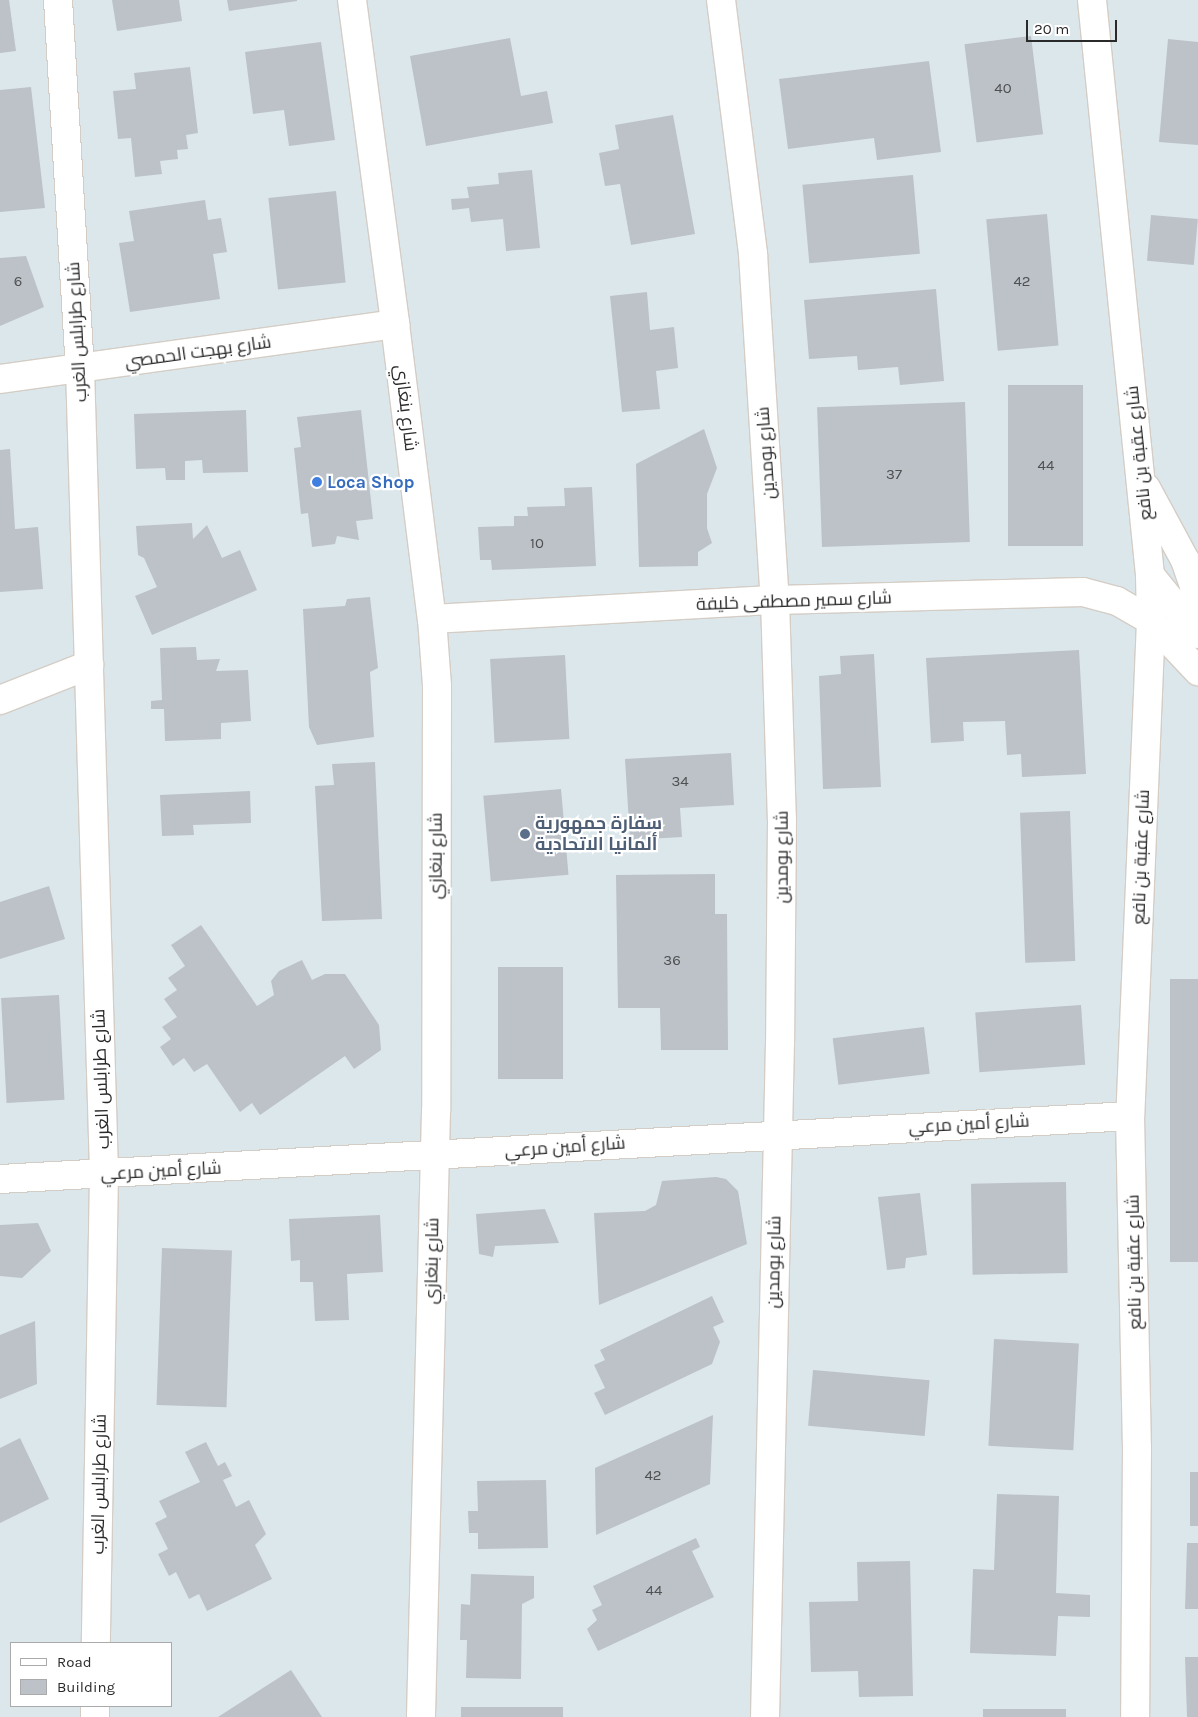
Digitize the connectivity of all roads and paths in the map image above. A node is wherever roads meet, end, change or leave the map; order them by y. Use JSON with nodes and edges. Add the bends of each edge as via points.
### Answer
{"nodes":[{"id":1,"x":58,"y":0,"type":"edge"},
{"id":2,"x":352,"y":0,"type":"edge"},
{"id":3,"x":720,"y":0,"type":"edge"},
{"id":4,"x":1092,"y":0,"type":"edge"},
{"id":5,"x":395,"y":324,"type":"junction"},
{"id":6,"x":80,"y":368,"type":"junction"},
{"id":7,"x":0,"y":379,"type":"edge"},
{"id":8,"x":1143,"y":482,"type":"junction"},
{"id":9,"x":1150,"y":575,"type":"junction"},
{"id":10,"x":775,"y":600,"type":"junction"},
{"id":11,"x":432,"y":619,"type":"junction"},
{"id":12,"x":1151,"y":622,"type":"junction"},
{"id":13,"x":1198,"y":633,"type":"edge"},
{"id":14,"x":89,"y":664,"type":"junction"},
{"id":15,"x":1198,"y":671,"type":"edge"},
{"id":16,"x":0,"y":700,"type":"edge"},
{"id":17,"x":1130,"y":1116,"type":"junction"},
{"id":18,"x":776,"y":1134,"type":"junction"},
{"id":19,"x":434,"y":1155,"type":"junction"},
{"id":20,"x":104,"y":1174,"type":"junction"},
{"id":21,"x":0,"y":1178,"type":"edge"},
{"id":22,"x":96,"y":1642,"type":"edge"},
{"id":23,"x":421,"y":1717,"type":"edge"},
{"id":24,"x":765,"y":1717,"type":"edge"},
{"id":25,"x":1135,"y":1717,"type":"edge"}],
"edges":[{"from":1,"to":6,"type":"street","name":"شارع طرابلس الغرب"},
{"from":2,"to":5,"type":"street","name":"شارع بنغازي"},
{"from":3,"to":10,"type":"street","name":"شارع بومدين","via":[[753,254]]},
{"from":4,"to":8,"type":"street","name":"شارع عقبة بن نافع"},
{"from":5,"to":6,"type":"street","name":"شارع بهجت الحمصي"},
{"from":5,"to":11,"type":"street","name":"شارع بنغازي"},
{"from":6,"to":7,"type":"street","name":"شارع بهجت الحمصي"},
{"from":6,"to":14,"type":"street","name":"شارع طرابلس الغرب"},
{"from":8,"to":9,"type":"street","name":"شارع عقبة بن نافع"},
{"from":8,"to":13,"type":"street","via":[[1185,560],[1194,586]]},
{"from":9,"to":12,"type":"street","name":"شارع عقبة بن نافع"},
{"from":9,"to":13,"type":"street"},
{"from":10,"to":11,"type":"street","name":"شارع سمير مصطفى خليفة"},
{"from":10,"to":12,"type":"street","name":"شارع سمير مصطفى خليفة","via":[[1083,592],[1117,602]]},
{"from":10,"to":18,"type":"street","name":"شارع بومدين","via":[[782,820]]},
{"from":11,"to":19,"type":"street","name":"شارع بنغازي","via":[[437,686]]},
{"from":12,"to":15,"type":"street","name":"شارع سمير مصطفى خليفة"},
{"from":12,"to":17,"type":"street","name":"شارع عقبة بن نافع"},
{"from":14,"to":16,"type":"street"},
{"from":14,"to":20,"type":"street","name":"شارع طرابلس الغرب"},
{"from":17,"to":18,"type":"street","name":"شارع أمين مرعي"},
{"from":17,"to":25,"type":"street","name":"شارع عقبة بن نافع","via":[[1137,1448]]},
{"from":18,"to":19,"type":"street","name":"شارع أمين مرعي"},
{"from":18,"to":24,"type":"street","name":"شارع بومدين"},
{"from":19,"to":20,"type":"street","name":"شارع أمين مرعي"},
{"from":19,"to":23,"type":"street","name":"شارع بنغازي"},
{"from":20,"to":21,"type":"street","name":"شارع أمين مرعي"},
{"from":20,"to":22,"type":"street","name":"شارع طرابلس الغرب"}]}
